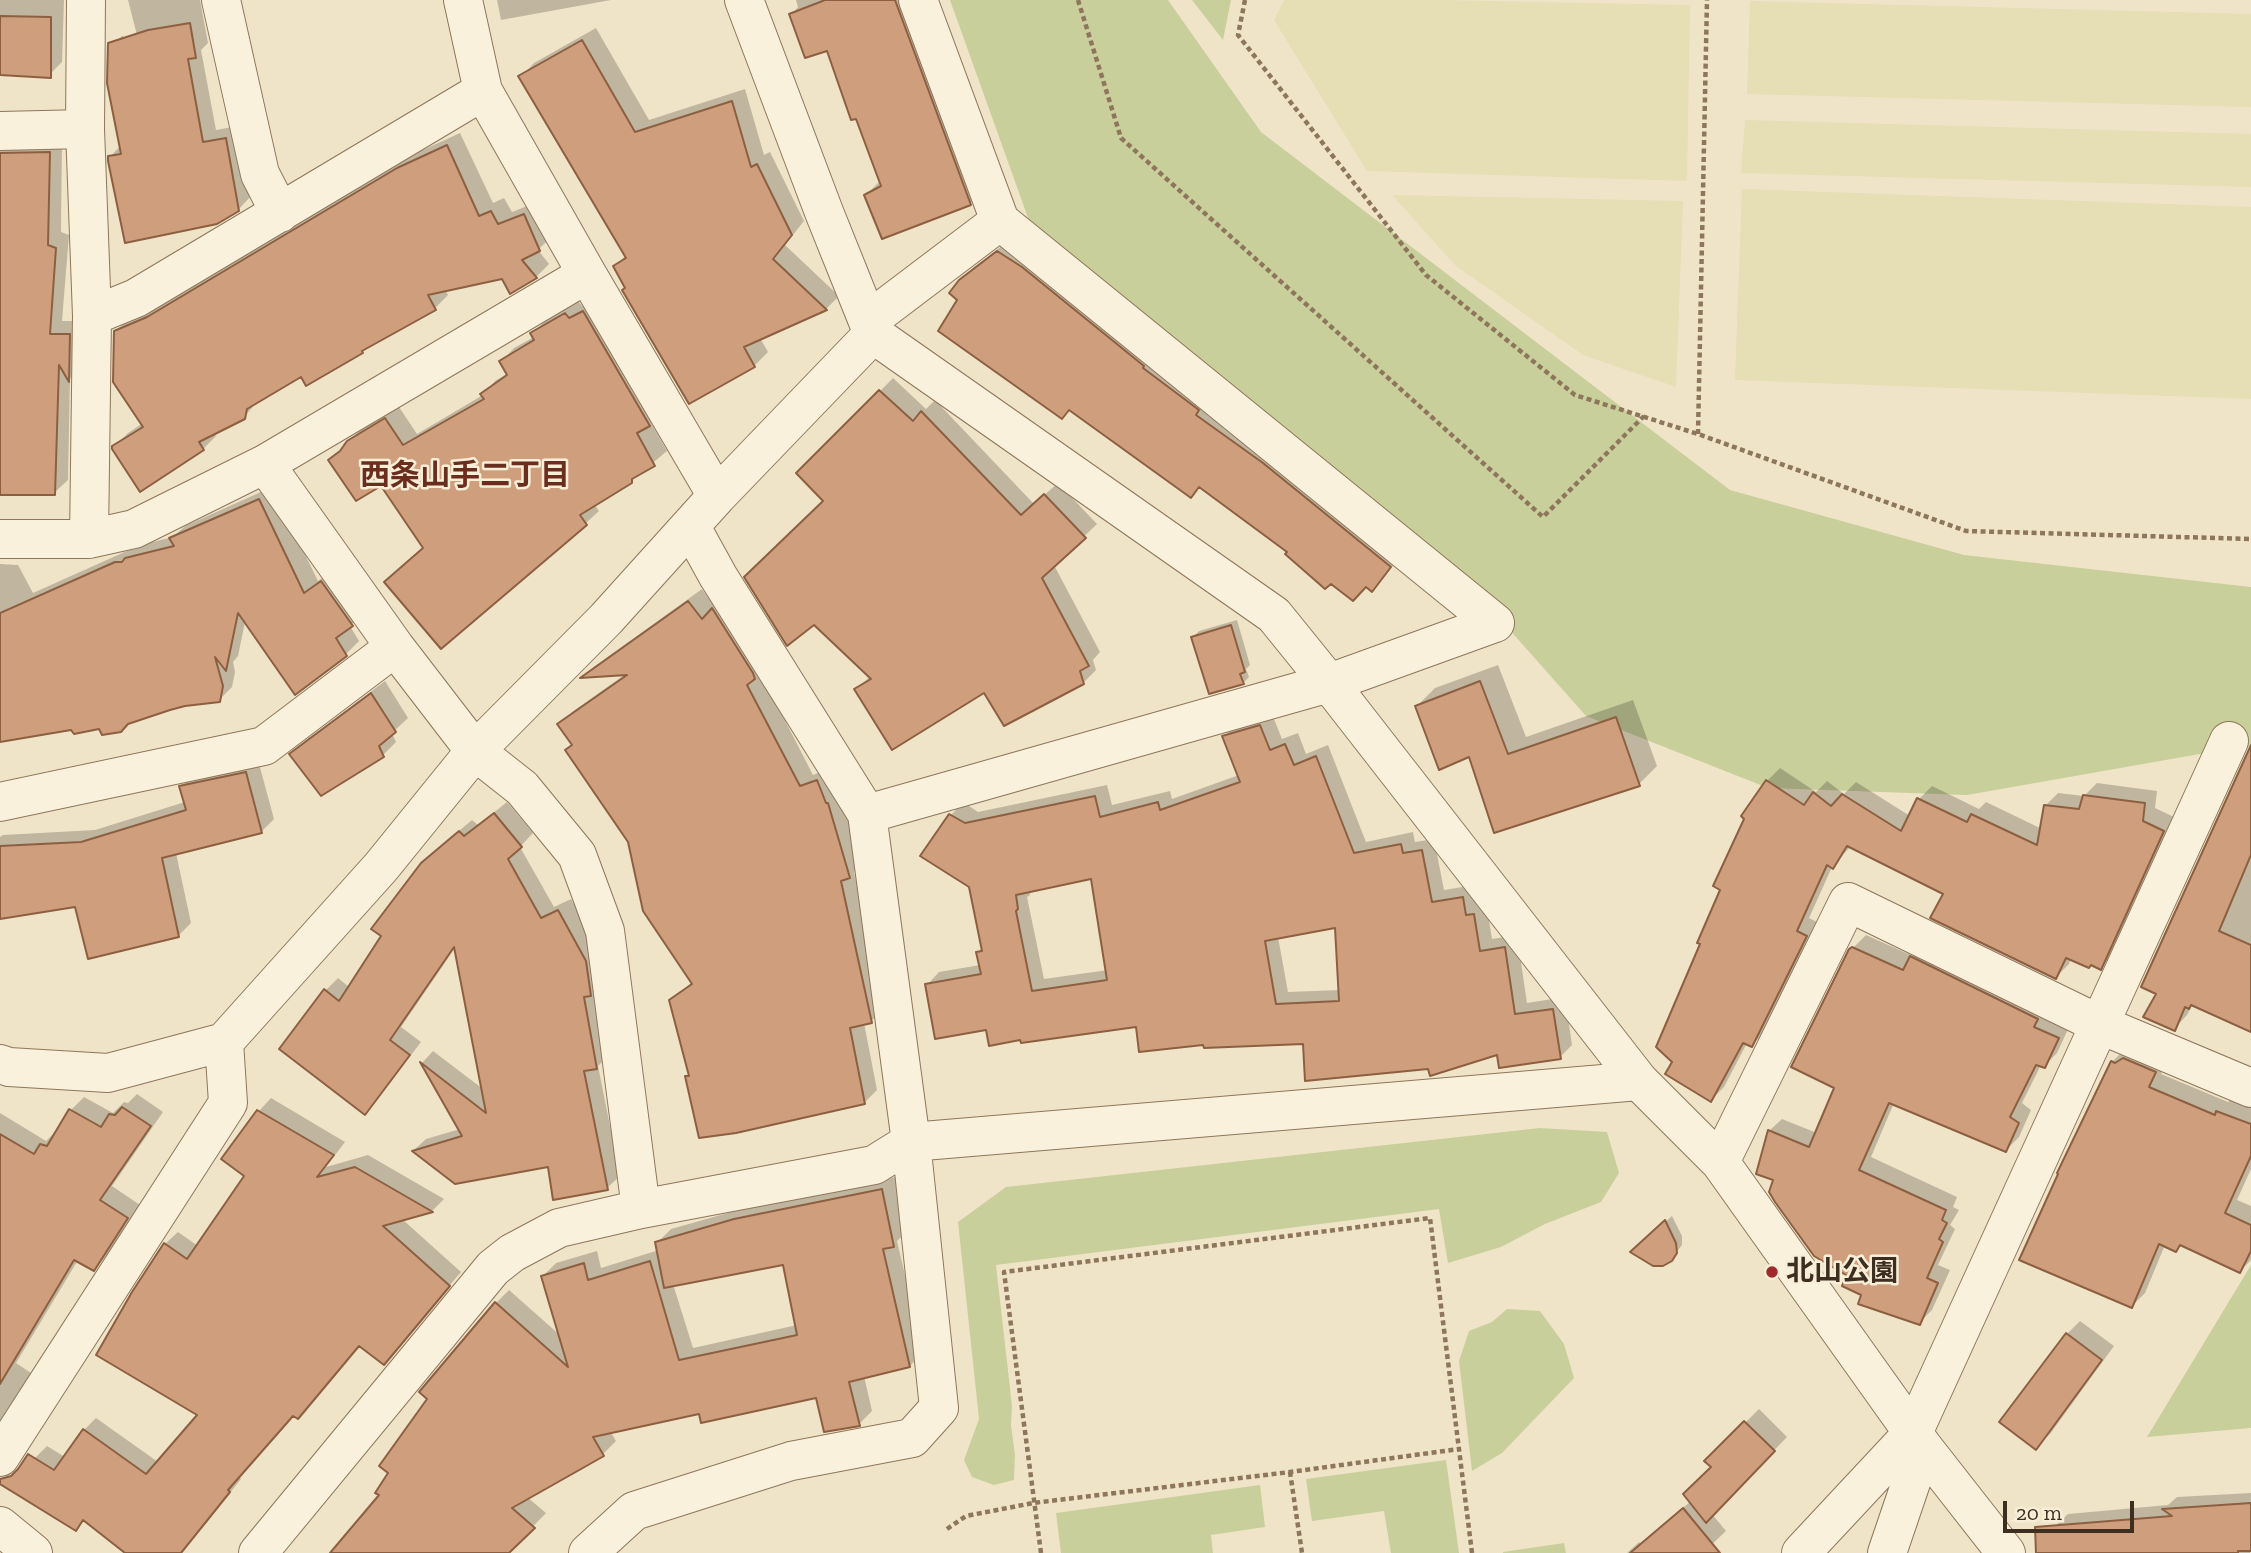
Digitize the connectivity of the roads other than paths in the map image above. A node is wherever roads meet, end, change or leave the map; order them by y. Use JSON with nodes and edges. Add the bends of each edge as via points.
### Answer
{"nodes":[{"id":1,"x":86,"y":0,"type":"edge"},
{"id":2,"x":221,"y":0,"type":"edge"},
{"id":3,"x":463,"y":0,"type":"edge"},
{"id":4,"x":744,"y":0,"type":"edge"},
{"id":5,"x":918,"y":0,"type":"edge"},
{"id":6,"x":482,"y":91,"type":"junction"},
{"id":7,"x":85,"y":129,"type":"junction"},
{"id":8,"x":0,"y":131,"type":"edge"},
{"id":9,"x":280,"y":213,"type":"junction"},
{"id":10,"x":1000,"y":221,"type":"junction"},
{"id":11,"x":587,"y":275,"type":"junction"},
{"id":12,"x":92,"y":316,"type":"junction"},
{"id":13,"x":870,"y":327,"type":"junction"},
{"id":14,"x":265,"y":464,"type":"junction"},
{"id":15,"x":717,"y":496,"type":"junction"},
{"id":16,"x":691,"y":527,"type":"junction"},
{"id":17,"x":0,"y":539,"type":"edge"},
{"id":18,"x":89,"y":539,"type":"junction"},
{"id":19,"x":396,"y":647,"type":"junction"},
{"id":20,"x":1329,"y":683,"type":"junction"},
{"id":21,"x":2229,"y":741,"type":"dead end"},
{"id":22,"x":475,"y":751,"type":"junction"},
{"id":23,"x":0,"y":802,"type":"edge"},
{"id":24,"x":867,"y":814,"type":"junction"},
{"id":25,"x":2101,"y":1025,"type":"junction"},
{"id":26,"x":224,"y":1042,"type":"junction"},
{"id":27,"x":0,"y":1064,"type":"edge"},
{"id":28,"x":1639,"y":1081,"type":"junction"},
{"id":29,"x":2251,"y":1088,"type":"edge"},
{"id":30,"x":911,"y":1142,"type":"junction"},
{"id":31,"x":1720,"y":1162,"type":"junction"},
{"id":32,"x":641,"y":1209,"type":"junction"},
{"id":33,"x":1918,"y":1440,"type":"junction"},
{"id":34,"x":0,"y":1457,"type":"edge"},
{"id":35,"x":0,"y":1526,"type":"edge"},
{"id":36,"x":33,"y":1553,"type":"edge"},
{"id":37,"x":258,"y":1553,"type":"edge"},
{"id":38,"x":587,"y":1553,"type":"edge"},
{"id":39,"x":1801,"y":1553,"type":"edge"},
{"id":40,"x":1887,"y":1553,"type":"edge"},
{"id":41,"x":2006,"y":1553,"type":"edge"}],
"edges":[{"from":1,"to":7,"type":"street"},
{"from":2,"to":9,"type":"street","via":[[260,174]]},
{"from":3,"to":6,"type":"street"},
{"from":4,"to":13,"type":"street"},
{"from":5,"to":10,"type":"street"},
{"from":6,"to":9,"type":"street"},
{"from":6,"to":11,"type":"street"},
{"from":7,"to":8,"type":"street"},
{"from":7,"to":12,"type":"street"},
{"from":9,"to":12,"type":"street","via":[[136,298]]},
{"from":10,"to":13,"type":"street"},
{"from":10,"to":20,"type":"street","via":[[1495,623]]},
{"from":11,"to":14,"type":"street"},
{"from":11,"to":15,"type":"street"},
{"from":12,"to":18,"type":"street"},
{"from":13,"to":15,"type":"street"},
{"from":13,"to":20,"type":"street","via":[[1274,615]]},
{"from":14,"to":18,"type":"street","via":[[134,529]]},
{"from":14,"to":19,"type":"street"},
{"from":15,"to":16,"type":"street"},
{"from":16,"to":22,"type":"street"},
{"from":16,"to":24,"type":"street"},
{"from":17,"to":18,"type":"street"},
{"from":19,"to":22,"type":"street"},
{"from":19,"to":23,"type":"street","via":[[264,746]]},
{"from":20,"to":24,"type":"street"},
{"from":20,"to":28,"type":"street"},
{"from":21,"to":25,"type":"street"},
{"from":22,"to":26,"type":"street","via":[[381,867]]},
{"from":22,"to":32,"type":"street","via":[[522,788],[577,855],[605,930]]},
{"from":24,"to":30,"type":"street"},
{"from":25,"to":29,"type":"street"},
{"from":25,"to":31,"type":"street","via":[[1848,902]]},
{"from":25,"to":33,"type":"street"},
{"from":26,"to":27,"type":"street","via":[[108,1073]]},
{"from":26,"to":34,"type":"street","via":[[228,1102]]},
{"from":28,"to":30,"type":"street"},
{"from":28,"to":31,"type":"street"},
{"from":30,"to":32,"type":"street","via":[[874,1165]]},
{"from":30,"to":38,"type":"street","via":[[939,1408],[912,1438],[791,1461],[634,1511]]},
{"from":31,"to":33,"type":"street"},
{"from":32,"to":37,"type":"street","via":[[559,1228],[493,1268]]},
{"from":33,"to":39,"type":"street"},
{"from":33,"to":40,"type":"street"},
{"from":33,"to":41,"type":"street"},
{"from":35,"to":36,"type":"street"}]}
